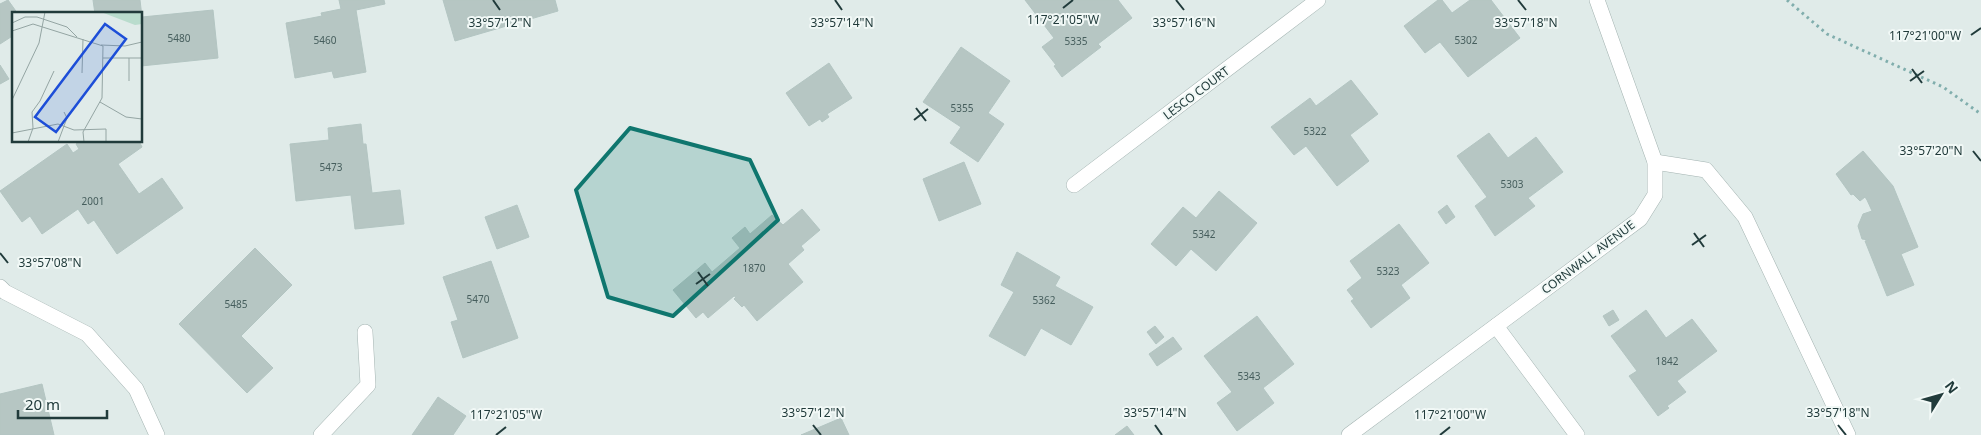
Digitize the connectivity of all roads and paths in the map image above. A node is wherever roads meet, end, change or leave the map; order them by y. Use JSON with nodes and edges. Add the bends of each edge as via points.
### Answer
{"nodes":[{"id":1,"x":1318,"y":0,"type":"edge"},
{"id":2,"x":1597,"y":0,"type":"edge"},
{"id":3,"x":1787,"y":0,"type":"edge"},
{"id":4,"x":1981,"y":114,"type":"edge"},
{"id":5,"x":1655,"y":162,"type":"junction"},
{"id":6,"x":1074,"y":185,"type":"dead end"},
{"id":7,"x":0,"y":287,"type":"edge"},
{"id":8,"x":1496,"y":326,"type":"junction"},
{"id":9,"x":366,"y":332,"type":"dead end"},
{"id":10,"x":157,"y":435,"type":"edge"},
{"id":11,"x":321,"y":435,"type":"edge"},
{"id":12,"x":1349,"y":435,"type":"edge"},
{"id":13,"x":1577,"y":435,"type":"edge"},
{"id":14,"x":1848,"y":435,"type":"edge"}],
"edges":[{"from":1,"to":6,"type":"street","name":"LESCO COURT"},
{"from":2,"to":5,"type":"street","name":"CORNWALL AVENUE"},
{"from":3,"to":4,"type":"path","via":[[1827,34],[1943,87]]},
{"from":5,"to":8,"type":"street","name":"CORNWALL AVENUE","via":[[1655,195],[1640,219]]},
{"from":5,"to":14,"type":"street","via":[[1706,170],[1744,217]]},
{"from":7,"to":10,"type":"street","via":[[86,334],[136,389]]},
{"from":8,"to":12,"type":"street","name":"CORNWALL AVENUE"},
{"from":8,"to":13,"type":"street"},
{"from":9,"to":11,"type":"street","via":[[368,385]]}]}
